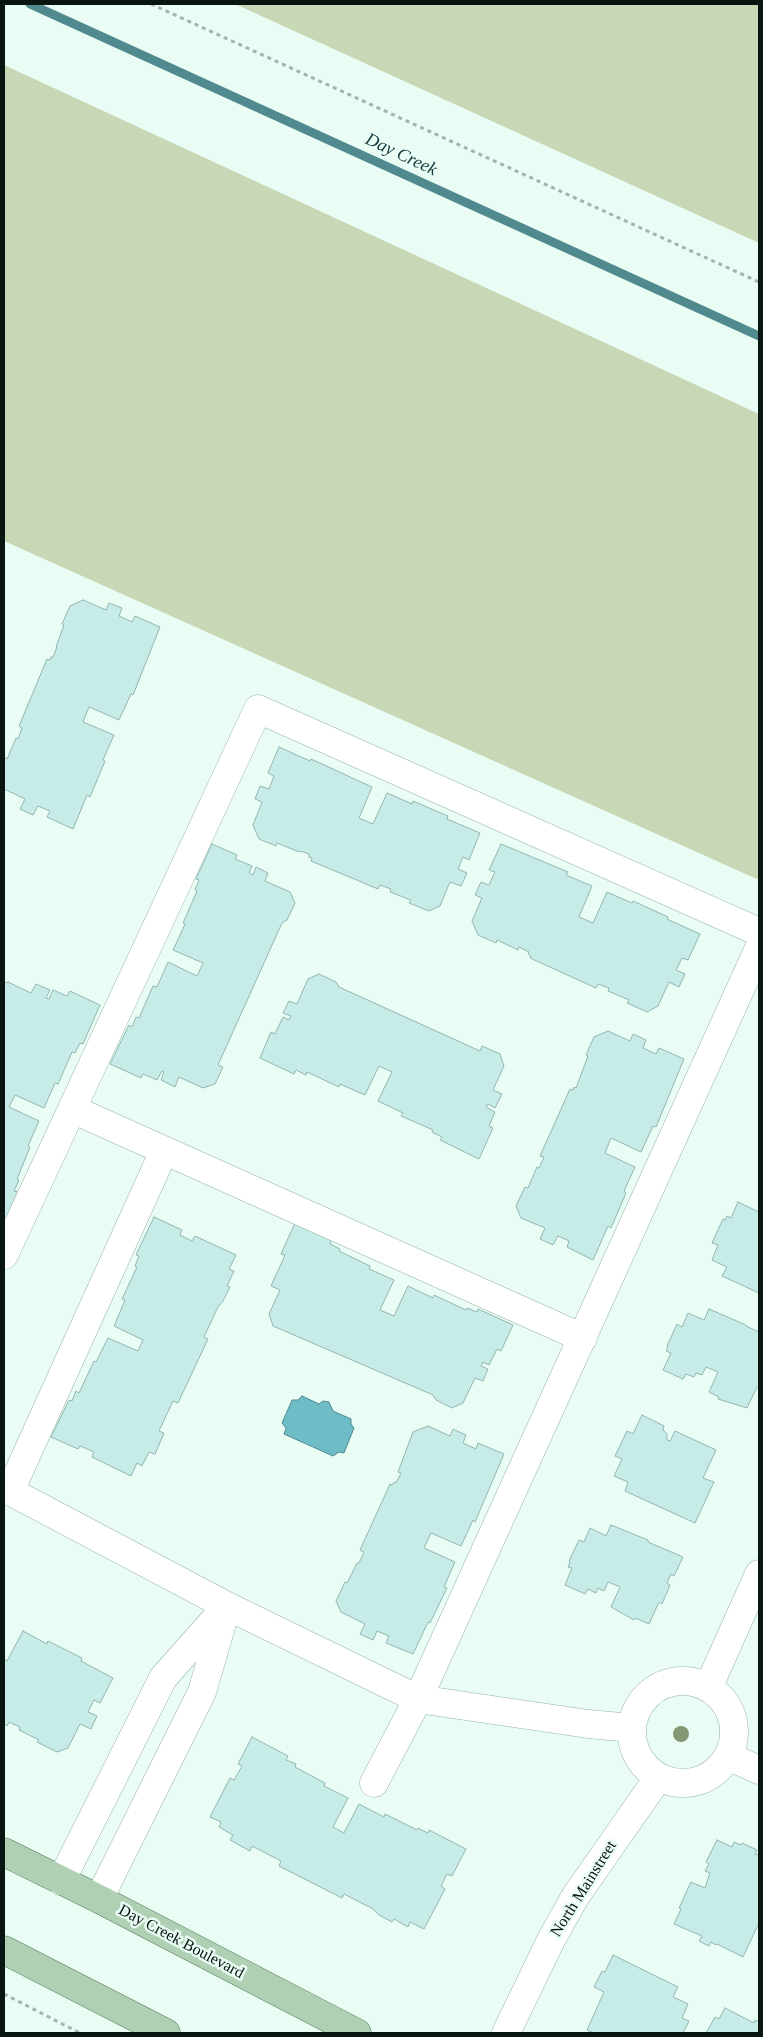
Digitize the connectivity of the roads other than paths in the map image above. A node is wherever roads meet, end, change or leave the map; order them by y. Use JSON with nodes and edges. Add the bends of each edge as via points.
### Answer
{"nodes":[{"id":1,"x":759,"y":932,"type":"edge"},
{"id":2,"x":759,"y":948,"type":"edge"},
{"id":3,"x":72,"y":1109,"type":"junction"},
{"id":4,"x":164,"y":1151,"type":"junction"},
{"id":5,"x":4,"y":1255,"type":"edge"},
{"id":6,"x":583,"y":1338,"type":"junction"},
{"id":7,"x":7,"y":1489,"type":"edge"},
{"id":8,"x":759,"y":1574,"type":"edge"},
{"id":9,"x":227,"y":1606,"type":"junction"},
{"id":10,"x":708,"y":1688,"type":"junction"},
{"id":11,"x":418,"y":1699,"type":"junction"},
{"id":12,"x":632,"y":1728,"type":"junction"},
{"id":13,"x":134,"y":1736,"type":"junction"},
{"id":14,"x":172,"y":1753,"type":"junction"},
{"id":15,"x":728,"y":1756,"type":"junction"},
{"id":16,"x":759,"y":1770,"type":"edge"},
{"id":17,"x":658,"y":1778,"type":"junction"},
{"id":18,"x":374,"y":1782,"type":"dead end"},
{"id":19,"x":4,"y":1852,"type":"edge"},
{"id":20,"x":4,"y":1865,"type":"edge"},
{"id":21,"x":53,"y":1877,"type":"junction"},
{"id":22,"x":99,"y":1899,"type":"junction"},
{"id":23,"x":4,"y":1950,"type":"edge"},
{"id":24,"x":166,"y":2033,"type":"edge"},
{"id":25,"x":357,"y":2033,"type":"edge"},
{"id":26,"x":506,"y":2033,"type":"edge"}],
"edges":[{"from":1,"to":3,"type":"street","via":[[258,709]]},
{"from":2,"to":6,"type":"street"},
{"from":3,"to":4,"type":"street"},
{"from":3,"to":5,"type":"street"},
{"from":4,"to":6,"type":"street"},
{"from":4,"to":7,"type":"street"},
{"from":6,"to":11,"type":"street"},
{"from":7,"to":9,"type":"street"},
{"from":8,"to":10,"type":"street"},
{"from":9,"to":11,"type":"street"},
{"from":9,"to":13,"type":"street","via":[[163,1678]]},
{"from":9,"to":14,"type":"street","via":[[202,1692]]},
{"from":10,"to":12,"type":"street","via":[[692,1682],[675,1682],[659,1688],[636,1711]]},
{"from":10,"to":15,"type":"street","via":[[721,1698],[730,1712],[733,1728]]},
{"from":11,"to":12,"type":"street"},
{"from":11,"to":18,"type":"street"},
{"from":12,"to":17,"type":"street","via":[[632,1743],[637,1757]]},
{"from":13,"to":14,"type":"street"},
{"from":13,"to":21,"type":"street"},
{"from":14,"to":22,"type":"street"},
{"from":15,"to":16,"type":"street"},
{"from":15,"to":17,"type":"street","via":[[716,1770],[702,1779],[687,1783]]},
{"from":17,"to":26,"type":"street","name":"North Mainstreet","via":[[575,1897]]},
{"from":19,"to":21,"type":"main road","name":"Day Creek Boulevard"},
{"from":20,"to":21,"type":"main road"},
{"from":21,"to":22,"type":"main road","name":"Day Creek Boulevard"},
{"from":22,"to":25,"type":"main road","name":"Day Creek Boulevard"},
{"from":23,"to":24,"type":"main road"}]}
